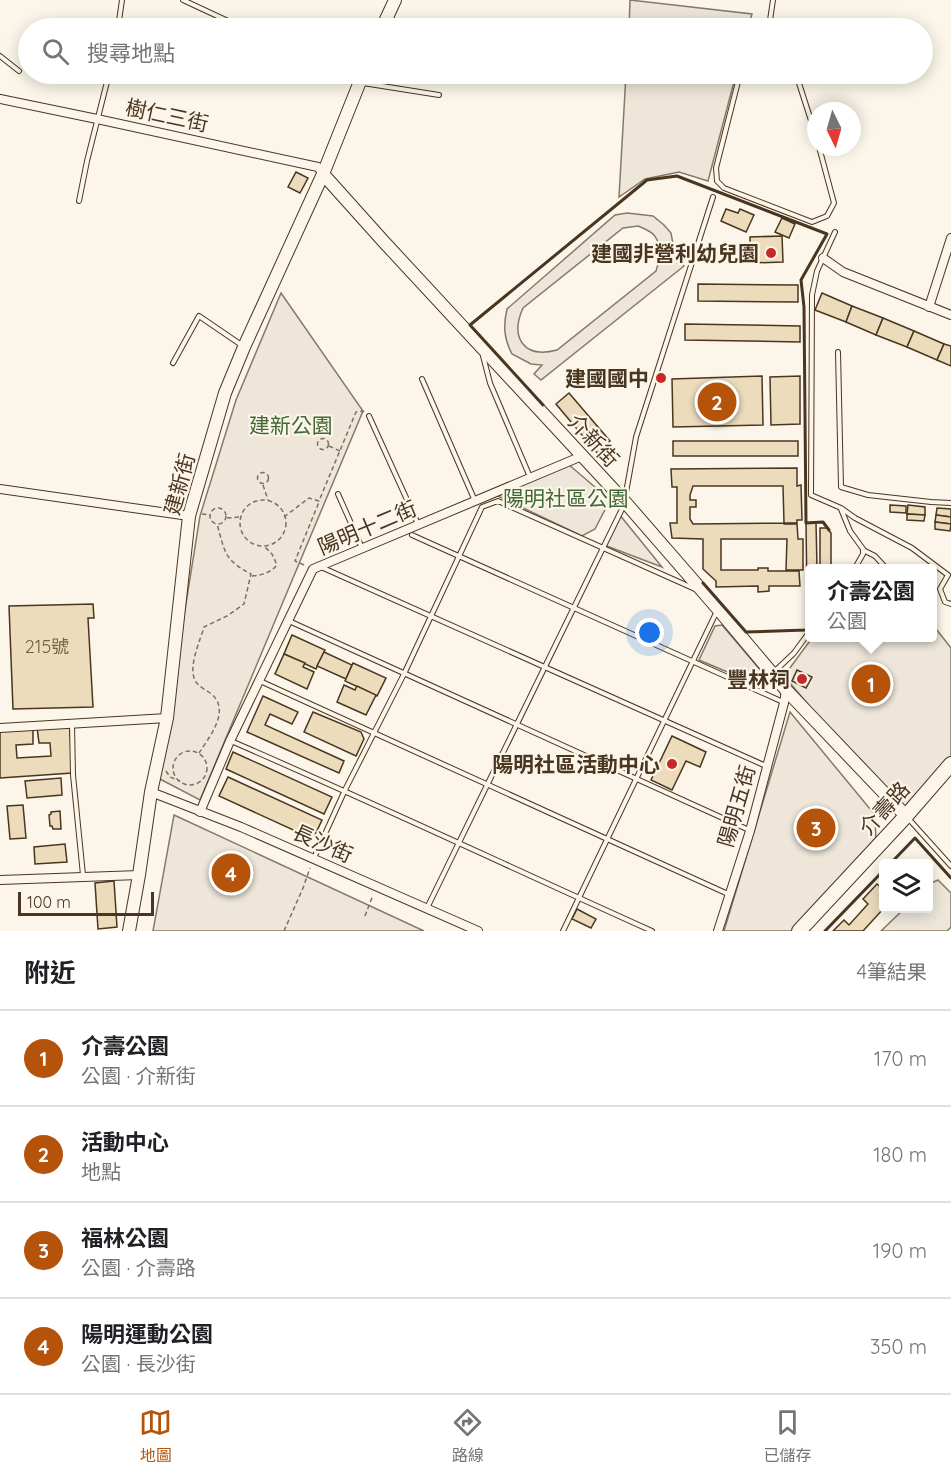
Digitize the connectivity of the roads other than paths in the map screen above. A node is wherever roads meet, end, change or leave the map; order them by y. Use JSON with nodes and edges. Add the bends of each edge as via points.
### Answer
{"nodes":[{"id":1,"x":122,"y":0,"type":"edge"},
{"id":2,"x":183,"y":0,"type":"edge"},
{"id":3,"x":395,"y":0,"type":"edge"},
{"id":4,"x":772,"y":0,"type":"edge"},
{"id":5,"x":119,"y":18,"type":"edge"},
{"id":6,"x":222,"y":18,"type":"edge"},
{"id":7,"x":387,"y":18,"type":"edge"},
{"id":8,"x":771,"y":18,"type":"edge"},
{"id":9,"x":0,"y":56,"type":"edge"},
{"id":10,"x":18,"y":70,"type":"edge"},
{"id":11,"x":106,"y":84,"type":"edge"},
{"id":12,"x":359,"y":84,"type":"edge"},
{"id":13,"x":389,"y":84,"type":"edge"},
{"id":14,"x":737,"y":84,"type":"edge"},
{"id":15,"x":799,"y":84,"type":"edge"},
{"id":16,"x":439,"y":95,"type":"dead end"},
{"id":17,"x":0,"y":99,"type":"edge"},
{"id":18,"x":807,"y":108,"type":"edge"},
{"id":19,"x":97,"y":118,"type":"junction"},
{"id":20,"x":821,"y":156,"type":"edge"},
{"id":21,"x":323,"y":174,"type":"junction"},
{"id":22,"x":713,"y":197,"type":"dead end"},
{"id":23,"x":79,"y":201,"type":"dead end"},
{"id":24,"x":835,"y":232,"type":"dead end"},
{"id":25,"x":951,"y":238,"type":"edge"},
{"id":26,"x":823,"y":258,"type":"junction"},
{"id":27,"x":929,"y":307,"type":"junction"},
{"id":28,"x":951,"y":315,"type":"edge"},
{"id":29,"x":244,"y":347,"type":"junction"},
{"id":30,"x":481,"y":347,"type":"junction"},
{"id":31,"x":838,"y":352,"type":"dead end"},
{"id":32,"x":173,"y":363,"type":"dead end"},
{"id":33,"x":422,"y":379,"type":"dead end"},
{"id":34,"x":369,"y":416,"type":"dead end"},
{"id":35,"x":582,"y":456,"type":"junction"},
{"id":36,"x":531,"y":478,"type":"junction"},
{"id":37,"x":0,"y":489,"type":"edge"},
{"id":38,"x":338,"y":494,"type":"road end"},
{"id":39,"x":475,"y":501,"type":"junction"},
{"id":40,"x":625,"y":502,"type":"junction"},
{"id":41,"x":951,"y":502,"type":"edge"},
{"id":42,"x":841,"y":508,"type":"junction"},
{"id":43,"x":189,"y":516,"type":"junction"},
{"id":44,"x":418,"y":525,"type":"junction"},
{"id":45,"x":412,"y":535,"type":"dead end"},
{"id":46,"x":603,"y":548,"type":"junction"},
{"id":47,"x":362,"y":549,"type":"junction"},
{"id":48,"x":863,"y":549,"type":"junction"},
{"id":49,"x":459,"y":556,"type":"junction"},
{"id":50,"x":857,"y":564,"type":"edge"},
{"id":51,"x":882,"y":564,"type":"edge"},
{"id":52,"x":933,"y":564,"type":"edge"},
{"id":53,"x":937,"y":567,"type":"edge"},
{"id":54,"x":316,"y":568,"type":"junction"},
{"id":55,"x":704,"y":593,"type":"junction"},
{"id":56,"x":951,"y":603,"type":"edge"},
{"id":57,"x":573,"y":608,"type":"junction"},
{"id":58,"x":718,"y":609,"type":"junction"},
{"id":59,"x":431,"y":617,"type":"junction"},
{"id":60,"x":288,"y":621,"type":"junction"},
{"id":61,"x":805,"y":638,"type":"edge"},
{"id":62,"x":693,"y":662,"type":"junction"},
{"id":63,"x":544,"y":668,"type":"junction"},
{"id":64,"x":771,"y":672,"type":"junction"},
{"id":65,"x":404,"y":674,"type":"junction"},
{"id":66,"x":259,"y":680,"type":"junction"},
{"id":67,"x":785,"y":696,"type":"junction"},
{"id":68,"x":167,"y":718,"type":"junction"},
{"id":69,"x":664,"y":721,"type":"junction"},
{"id":70,"x":72,"y":724,"type":"junction"},
{"id":71,"x":516,"y":725,"type":"junction"},
{"id":72,"x":0,"y":728,"type":"edge"},
{"id":73,"x":374,"y":732,"type":"junction"},
{"id":74,"x":230,"y":741,"type":"junction"},
{"id":75,"x":951,"y":764,"type":"edge"},
{"id":76,"x":766,"y":767,"type":"junction"},
{"id":77,"x":636,"y":779,"type":"junction"},
{"id":78,"x":487,"y":784,"type":"junction"},
{"id":79,"x":345,"y":790,"type":"junction"},
{"id":80,"x":151,"y":792,"type":"junction"},
{"id":81,"x":200,"y":812,"type":"junction"},
{"id":82,"x":906,"y":816,"type":"junction"},
{"id":83,"x":750,"y":831,"type":"junction"},
{"id":84,"x":607,"y":839,"type":"junction"},
{"id":85,"x":458,"y":843,"type":"junction"},
{"id":86,"x":313,"y":858,"type":"junction"},
{"id":87,"x":951,"y":866,"type":"edge"},
{"id":88,"x":139,"y":875,"type":"junction"},
{"id":89,"x":83,"y":877,"type":"junction"},
{"id":90,"x":0,"y":880,"type":"edge"},
{"id":91,"x":729,"y":894,"type":"junction"},
{"id":92,"x":579,"y":898,"type":"junction"},
{"id":93,"x":427,"y":909,"type":"junction"},
{"id":94,"x":129,"y":931,"type":"edge"},
{"id":95,"x":478,"y":931,"type":"edge"},
{"id":96,"x":562,"y":931,"type":"edge"},
{"id":97,"x":652,"y":931,"type":"edge"},
{"id":98,"x":718,"y":931,"type":"edge"},
{"id":99,"x":799,"y":931,"type":"edge"}],
"edges":[{"from":1,"to":5,"type":"lane"},
{"from":2,"to":6,"type":"lane"},
{"from":3,"to":7,"type":"street"},
{"from":4,"to":8,"type":"lane"},
{"from":9,"to":10,"type":"lane"},
{"from":11,"to":19,"type":"lane"},
{"from":12,"to":21,"type":"street","name":"建新街"},
{"from":13,"to":16,"type":"lane"},
{"from":14,"to":20,"type":"lane","via":[[716,168],[717,182],[723,188],[812,222],[827,216],[834,203]]},
{"from":15,"to":18,"type":"lane"},
{"from":17,"to":19,"type":"street","name":"樹仁三街"},
{"from":19,"to":21,"type":"street","name":"樹仁三街","via":[[318,167]]},
{"from":19,"to":23,"type":"lane"},
{"from":21,"to":29,"type":"street","name":"建新街"},
{"from":21,"to":30,"type":"street","name":"介新街"},
{"from":22,"to":40,"type":"lane","via":[[636,437]]},
{"from":24,"to":26,"type":"lane"},
{"from":25,"to":27,"type":"street"},
{"from":26,"to":27,"type":"street","via":[[843,272]]},
{"from":26,"to":42,"type":"lane","via":[[812,295],[811,495]]},
{"from":27,"to":28,"type":"street"},
{"from":29,"to":32,"type":"lane","via":[[199,316]]},
{"from":29,"to":43,"type":"street","name":"建新街","via":[[225,393]]},
{"from":30,"to":35,"type":"street","name":"介新街"},
{"from":30,"to":36,"type":"lane","via":[[490,383]]},
{"from":31,"to":41,"type":"lane","via":[[841,487],[868,495]]},
{"from":33,"to":39,"type":"lane"},
{"from":34,"to":44,"type":"lane"},
{"from":35,"to":36,"type":"street","name":"陽明十二街"},
{"from":35,"to":40,"type":"street","name":"介新街"},
{"from":36,"to":39,"type":"street","name":"陽明十二街"},
{"from":37,"to":43,"type":"street"},
{"from":38,"to":47,"type":"lane"},
{"from":39,"to":44,"type":"street","name":"陽明十二街"},
{"from":40,"to":46,"type":"lane"},
{"from":40,"to":55,"type":"street","name":"介新街"},
{"from":42,"to":48,"type":"lane"},
{"from":42,"to":52,"type":"lane"},
{"from":43,"to":68,"type":"street","name":"建新街"},
{"from":44,"to":47,"type":"street","name":"陽明十二街"},
{"from":45,"to":49,"type":"lane"},
{"from":46,"to":49,"type":"lane","via":[[498,501],[482,507]]},
{"from":46,"to":55,"type":"lane"},
{"from":46,"to":57,"type":"lane"},
{"from":47,"to":54,"type":"street","name":"陽明十二街"},
{"from":48,"to":50,"type":"lane"},
{"from":48,"to":51,"type":"lane"},
{"from":49,"to":57,"type":"lane"},
{"from":49,"to":59,"type":"lane"},
{"from":53,"to":56,"type":"lane","via":[[948,575],[939,589],[945,602]]},
{"from":54,"to":59,"type":"lane"},
{"from":54,"to":60,"type":"street","name":"陽明十二街"},
{"from":55,"to":58,"type":"street","name":"介新街"},
{"from":57,"to":62,"type":"lane"},
{"from":57,"to":63,"type":"lane"},
{"from":58,"to":62,"type":"lane"},
{"from":58,"to":64,"type":"street","name":"介新街"},
{"from":59,"to":63,"type":"lane"},
{"from":59,"to":65,"type":"lane"},
{"from":60,"to":65,"type":"lane"},
{"from":60,"to":66,"type":"street","name":"陽明十二街"},
{"from":61,"to":64,"type":"lane"},
{"from":62,"to":67,"type":"lane"},
{"from":62,"to":69,"type":"lane"},
{"from":63,"to":69,"type":"lane"},
{"from":63,"to":71,"type":"lane"},
{"from":64,"to":67,"type":"street","name":"介新街"},
{"from":65,"to":71,"type":"lane"},
{"from":65,"to":73,"type":"lane"},
{"from":66,"to":73,"type":"lane"},
{"from":66,"to":74,"type":"street","name":"陽明十二街"},
{"from":67,"to":76,"type":"street","name":"陽明五街"},
{"from":67,"to":82,"type":"street","name":"介新街"},
{"from":68,"to":70,"type":"street"},
{"from":68,"to":80,"type":"street","name":"建新街"},
{"from":69,"to":76,"type":"lane"},
{"from":69,"to":77,"type":"lane"},
{"from":70,"to":72,"type":"street"},
{"from":70,"to":89,"type":"lane"},
{"from":71,"to":77,"type":"lane"},
{"from":71,"to":78,"type":"lane"},
{"from":73,"to":78,"type":"lane"},
{"from":73,"to":79,"type":"lane"},
{"from":74,"to":79,"type":"lane"},
{"from":74,"to":81,"type":"street","name":"陽明十二街"},
{"from":75,"to":82,"type":"main road","name":"介壽路"},
{"from":76,"to":83,"type":"street","name":"陽明五街"},
{"from":77,"to":83,"type":"lane"},
{"from":77,"to":84,"type":"lane"},
{"from":78,"to":84,"type":"lane"},
{"from":78,"to":85,"type":"lane"},
{"from":79,"to":85,"type":"lane"},
{"from":79,"to":86,"type":"lane"},
{"from":80,"to":81,"type":"street","name":"長沙街"},
{"from":80,"to":88,"type":"street","name":"建新街"},
{"from":81,"to":86,"type":"street","name":"長沙街"},
{"from":82,"to":87,"type":"lane"},
{"from":82,"to":99,"type":"main road","name":"介壽路"},
{"from":83,"to":91,"type":"street","name":"陽明五街"},
{"from":84,"to":91,"type":"lane"},
{"from":84,"to":92,"type":"lane"},
{"from":85,"to":92,"type":"lane"},
{"from":85,"to":93,"type":"lane"},
{"from":86,"to":93,"type":"street","name":"長沙街"},
{"from":88,"to":89,"type":"street"},
{"from":88,"to":94,"type":"street","name":"建新街"},
{"from":89,"to":90,"type":"street"},
{"from":91,"to":98,"type":"street","name":"陽明五街"},
{"from":92,"to":96,"type":"lane"},
{"from":92,"to":97,"type":"lane"},
{"from":93,"to":95,"type":"street","name":"長沙街"}]}
